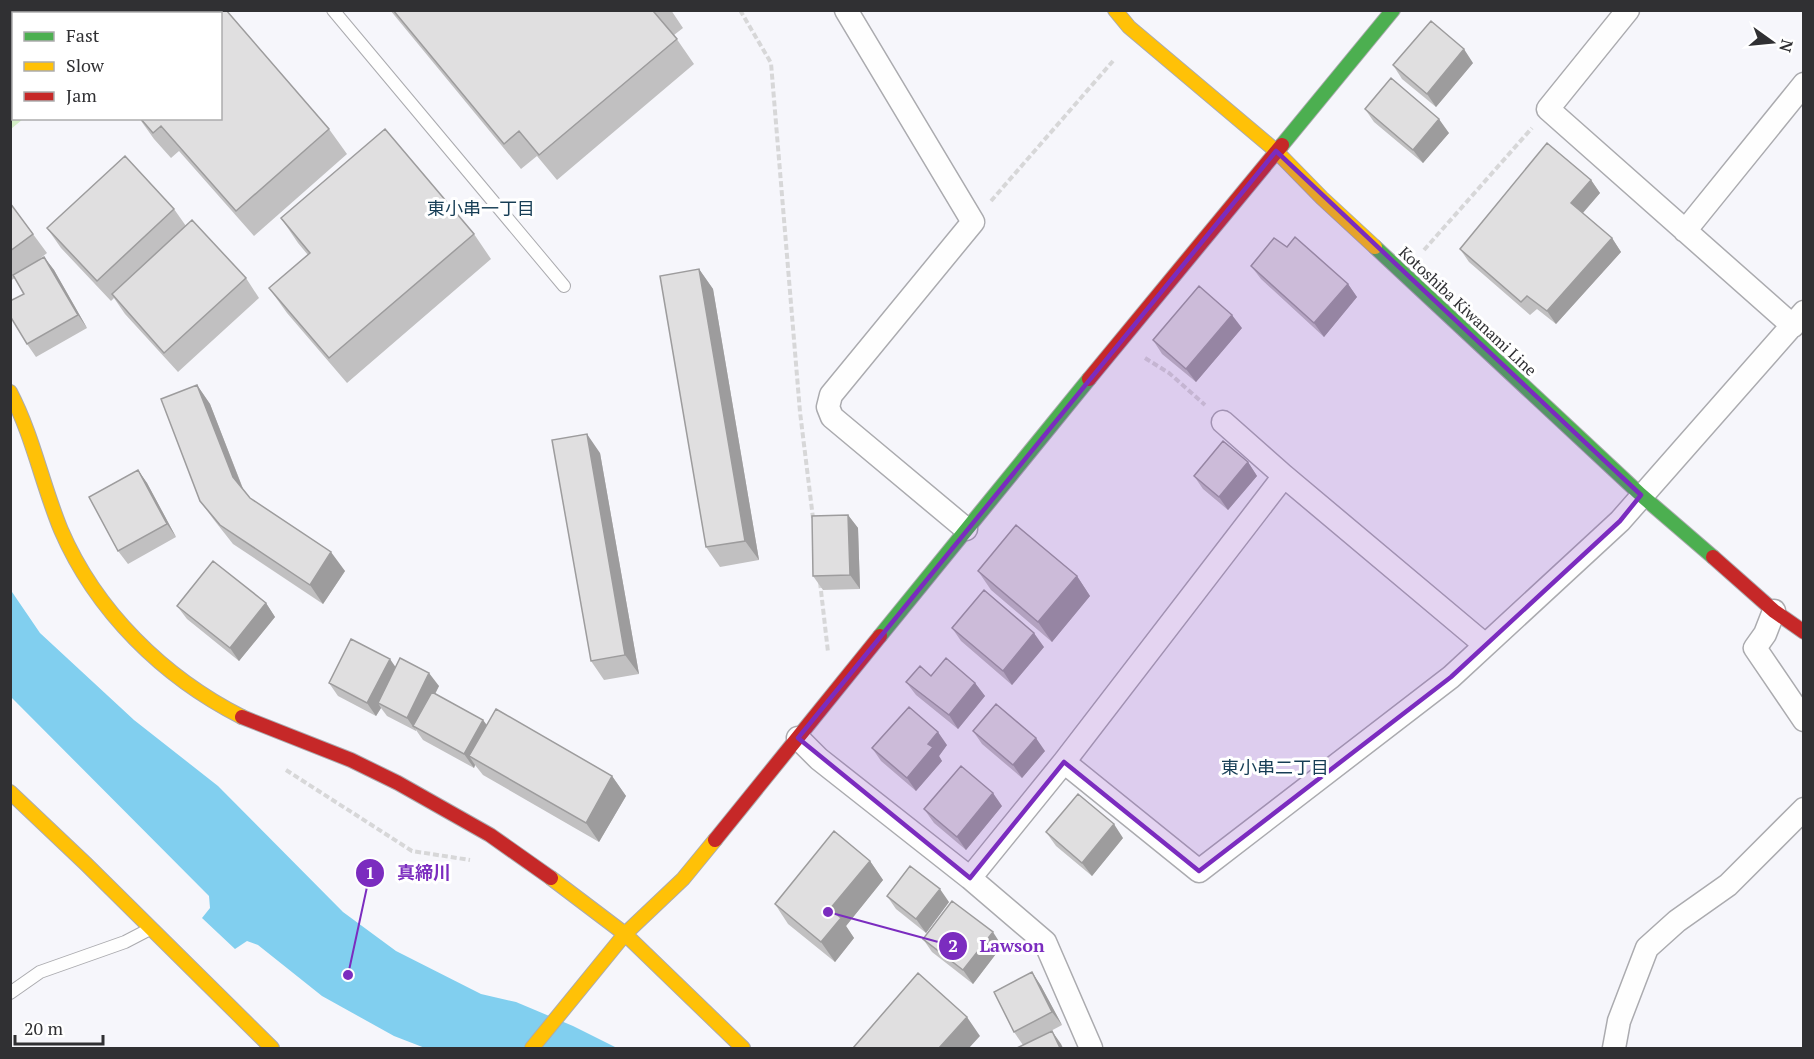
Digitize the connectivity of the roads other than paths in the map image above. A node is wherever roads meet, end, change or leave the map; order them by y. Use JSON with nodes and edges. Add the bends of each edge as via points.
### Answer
{"nodes":[{"id":1,"x":333,"y":10,"type":"edge"},
{"id":2,"x":846,"y":10,"type":"edge"},
{"id":3,"x":1115,"y":10,"type":"edge"},
{"id":4,"x":1393,"y":10,"type":"edge"},
{"id":5,"x":1628,"y":10,"type":"edge"},
{"id":6,"x":1803,"y":84,"type":"edge"},
{"id":7,"x":1276,"y":151,"type":"junction"},
{"id":8,"x":1685,"y":231,"type":"junction"},
{"id":9,"x":564,"y":286,"type":"dead end"},
{"id":10,"x":1798,"y":319,"type":"edge"},
{"id":11,"x":10,"y":393,"type":"edge"},
{"id":12,"x":1223,"y":422,"type":"road end"},
{"id":13,"x":1284,"y":476,"type":"junction"},
{"id":14,"x":1641,"y":495,"type":"junction"},
{"id":15,"x":966,"y":529,"type":"junction"},
{"id":16,"x":1774,"y":611,"type":"junction"},
{"id":17,"x":1803,"y":632,"type":"edge"},
{"id":18,"x":1484,"y":644,"type":"junction"},
{"id":19,"x":1803,"y":720,"type":"edge"},
{"id":20,"x":798,"y":738,"type":"junction"},
{"id":21,"x":1064,"y":762,"type":"junction"},
{"id":22,"x":10,"y":792,"type":"edge"},
{"id":23,"x":1803,"y":809,"type":"edge"},
{"id":24,"x":970,"y":878,"type":"junction"},
{"id":25,"x":151,"y":928,"type":"junction"},
{"id":26,"x":625,"y":934,"type":"junction"},
{"id":27,"x":10,"y":993,"type":"edge"},
{"id":28,"x":272,"y":1048,"type":"edge"},
{"id":29,"x":532,"y":1048,"type":"edge"},
{"id":30,"x":743,"y":1048,"type":"edge"},
{"id":31,"x":1091,"y":1048,"type":"edge"},
{"id":32,"x":1614,"y":1048,"type":"edge"}],
"edges":[{"from":1,"to":9,"type":"lane"},
{"from":2,"to":15,"type":"street","via":[[973,222],[831,395],[828,407],[832,417]]},
{"from":3,"to":7,"type":"street","name":"Kotoshiba Kiwanami Line","via":[[1129,27]]},
{"from":4,"to":7,"type":"street"},
{"from":5,"to":8,"type":"street","via":[[1548,109]]},
{"from":6,"to":8,"type":"street"},
{"from":7,"to":14,"type":"street","name":"Kotoshiba Kiwanami Line"},
{"from":7,"to":15,"type":"street"},
{"from":8,"to":10,"type":"street"},
{"from":10,"to":14,"type":"street"},
{"from":11,"to":26,"type":"street","via":[[21,413],[61,530],[87,578],[121,626],[177,677],[213,702],[398,783],[490,835]]},
{"from":12,"to":13,"type":"street"},
{"from":13,"to":18,"type":"street"},
{"from":13,"to":21,"type":"street"},
{"from":14,"to":16,"type":"street","name":"Kotoshiba Kiwanami Line"},
{"from":14,"to":18,"type":"street","via":[[1620,521]]},
{"from":15,"to":20,"type":"street"},
{"from":16,"to":17,"type":"street","name":"Kotoshiba Kiwanami Line"},
{"from":16,"to":19,"type":"street","via":[[1755,648]]},
{"from":18,"to":21,"type":"street","via":[[1451,676],[1199,871]]},
{"from":20,"to":24,"type":"street","via":[[819,759]]},
{"from":20,"to":26,"type":"street","via":[[683,879]]},
{"from":21,"to":24,"type":"street"},
{"from":22,"to":25,"type":"street"},
{"from":23,"to":32,"type":"street","via":[[1728,885],[1647,948],[1619,1021]]},
{"from":24,"to":31,"type":"street","via":[[1045,942]]},
{"from":25,"to":27,"type":"lane","via":[[125,942],[40,972]]},
{"from":25,"to":28,"type":"street"},
{"from":26,"to":29,"type":"street"},
{"from":26,"to":30,"type":"street"}]}
